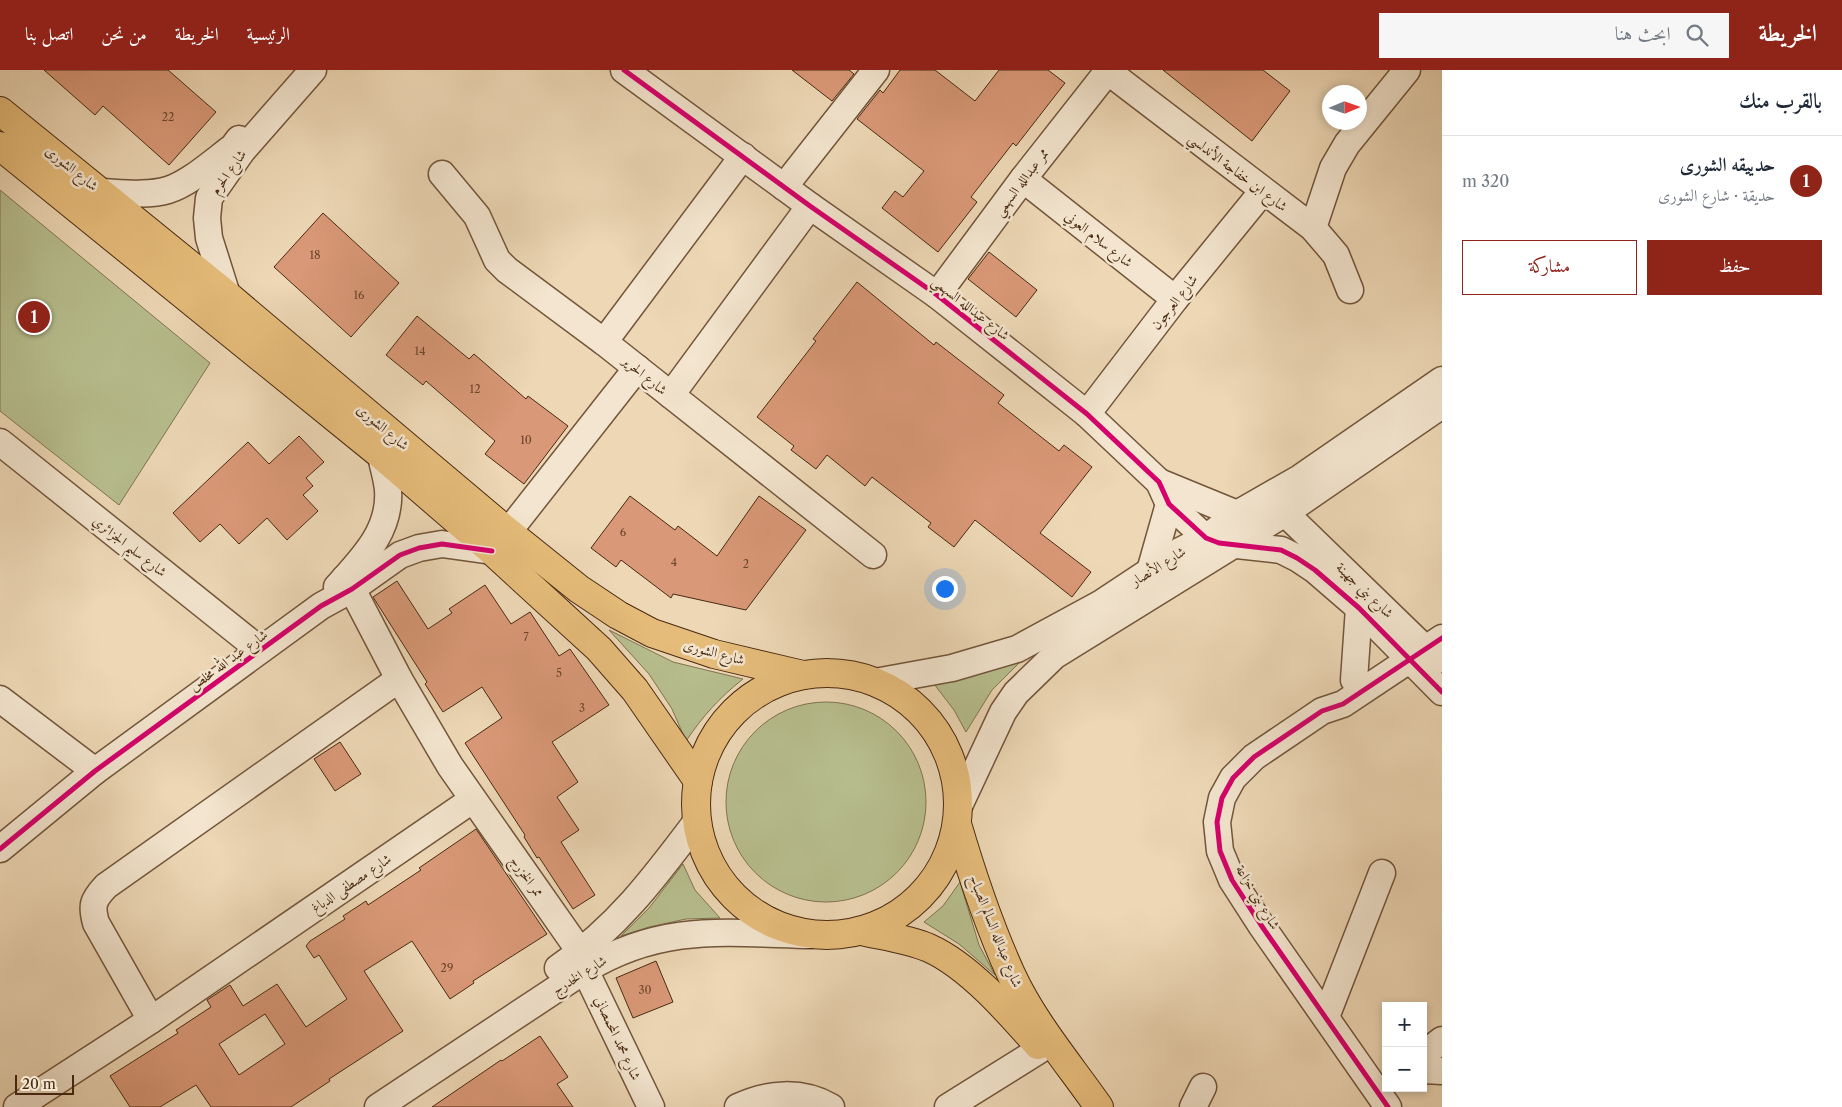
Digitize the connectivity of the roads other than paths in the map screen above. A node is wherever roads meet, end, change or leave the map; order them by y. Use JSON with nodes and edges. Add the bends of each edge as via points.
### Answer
{"nodes":[{"id":1,"x":294,"y":70,"type":"edge"},
{"id":2,"x":313,"y":70,"type":"edge"},
{"id":3,"x":876,"y":70,"type":"edge"},
{"id":4,"x":1107,"y":70,"type":"edge"},
{"id":5,"x":1407,"y":70,"type":"edge"},
{"id":6,"x":628,"y":71,"type":"edge"},
{"id":7,"x":0,"y":111,"type":"edge"},
{"id":8,"x":0,"y":146,"type":"edge"},
{"id":9,"x":743,"y":156,"type":"junction"},
{"id":10,"x":442,"y":174,"type":"dead end"},
{"id":11,"x":1023,"y":179,"type":"junction"},
{"id":12,"x":784,"y":187,"type":"junction"},
{"id":13,"x":1263,"y":191,"type":"junction"},
{"id":14,"x":102,"y":192,"type":"junction"},
{"id":15,"x":810,"y":206,"type":"junction"},
{"id":16,"x":1313,"y":228,"type":"junction"},
{"id":17,"x":1350,"y":290,"type":"dead end"},
{"id":18,"x":227,"y":295,"type":"junction"},
{"id":19,"x":936,"y":295,"type":"junction"},
{"id":20,"x":1175,"y":299,"type":"junction"},
{"id":21,"x":604,"y":342,"type":"junction"},
{"id":22,"x":637,"y":368,"type":"junction"},
{"id":23,"x":1442,"y":380,"type":"edge"},
{"id":24,"x":671,"y":395,"type":"junction"},
{"id":25,"x":1442,"y":405,"type":"edge"},
{"id":26,"x":1088,"y":414,"type":"junction"},
{"id":27,"x":1409,"y":416,"type":"junction"},
{"id":28,"x":0,"y":442,"type":"edge"},
{"id":29,"x":382,"y":455,"type":"junction"},
{"id":30,"x":1320,"y":488,"type":"junction"},
{"id":31,"x":1164,"y":493,"type":"junction"},
{"id":32,"x":1285,"y":513,"type":"junction"},
{"id":33,"x":1237,"y":514,"type":"junction"},
{"id":34,"x":1206,"y":538,"type":"junction"},
{"id":35,"x":500,"y":542,"type":"junction"},
{"id":36,"x":1235,"y":545,"type":"junction"},
{"id":37,"x":1324,"y":550,"type":"junction"},
{"id":38,"x":873,"y":555,"type":"dead end"},
{"id":39,"x":1150,"y":571,"type":"junction"},
{"id":40,"x":348,"y":583,"type":"junction"},
{"id":41,"x":1359,"y":608,"type":"junction"},
{"id":42,"x":1442,"y":624,"type":"edge"},
{"id":43,"x":1418,"y":648,"type":"edge"},
{"id":44,"x":260,"y":650,"type":"junction"},
{"id":45,"x":1442,"y":669,"type":"edge"},
{"id":46,"x":803,"y":675,"type":"junction"},
{"id":47,"x":399,"y":679,"type":"junction"},
{"id":48,"x":1354,"y":680,"type":"junction"},
{"id":49,"x":875,"y":682,"type":"junction"},
{"id":50,"x":1442,"y":692,"type":"edge"},
{"id":51,"x":0,"y":700,"type":"edge"},
{"id":52,"x":1322,"y":711,"type":"junction"},
{"id":53,"x":95,"y":771,"type":"junction"},
{"id":54,"x":698,"y":781,"type":"junction"},
{"id":55,"x":472,"y":800,"type":"junction"},
{"id":56,"x":958,"y":816,"type":"junction"},
{"id":57,"x":697,"y":820,"type":"junction"},
{"id":58,"x":0,"y":850,"type":"edge"},
{"id":59,"x":1382,"y":873,"type":"dead end"},
{"id":60,"x":862,"y":931,"type":"junction"},
{"id":61,"x":811,"y":935,"type":"junction"},
{"id":62,"x":583,"y":961,"type":"junction"},
{"id":63,"x":1326,"y":1017,"type":"junction"},
{"id":64,"x":151,"y":1020,"type":"junction"},
{"id":65,"x":1442,"y":1040,"type":"edge"},
{"id":66,"x":1041,"y":1049,"type":"junction"},
{"id":67,"x":1427,"y":1053,"type":"edge"},
{"id":68,"x":1427,"y":1070,"type":"edge"},
{"id":69,"x":1442,"y":1071,"type":"edge"},
{"id":70,"x":1384,"y":1096,"type":"edge"},
{"id":71,"x":17,"y":1107,"type":"edge"},
{"id":72,"x":358,"y":1107,"type":"edge"},
{"id":73,"x":378,"y":1107,"type":"edge"},
{"id":74,"x":651,"y":1107,"type":"edge"},
{"id":75,"x":738,"y":1107,"type":"edge"},
{"id":76,"x":831,"y":1107,"type":"edge"},
{"id":77,"x":948,"y":1107,"type":"edge"},
{"id":78,"x":1082,"y":1107,"type":"edge"},
{"id":79,"x":1099,"y":1107,"type":"edge"}],
"edges":[{"from":1,"to":14,"type":"street","name":"شارع الحرم","via":[[233,147],[183,184],[150,193]]},
{"from":2,"to":18,"type":"street","name":"شارع الحرم","via":[[242,151],[210,198],[209,238]]},
{"from":3,"to":12,"type":"street"},
{"from":4,"to":11,"type":"street","name":"ممر عبدالله السهمي"},
{"from":4,"to":13,"type":"street","name":"شارع ابن خفاجة الأندلسي"},
{"from":5,"to":16,"type":"street","via":[[1333,168]]},
{"from":6,"to":9,"type":"street","name":"شارع عبدالله السهمي"},
{"from":7,"to":14,"type":"main road","name":"شارع الشورى"},
{"from":8,"to":29,"type":"main road","name":"شارع الشورى"},
{"from":9,"to":12,"type":"street","name":"شارع عبدالله السهمي"},
{"from":9,"to":21,"type":"street"},
{"from":10,"to":21,"type":"street","name":"شارع الحرير","via":[[477,216],[498,260],[507,270]]},
{"from":11,"to":19,"type":"street","name":"ممر عبدالله السهمي"},
{"from":11,"to":20,"type":"street","name":"شارع سلام العوني"},
{"from":12,"to":15,"type":"street","name":"شارع عبدالله السهمي"},
{"from":13,"to":16,"type":"street","name":"شارع ابن خفاجة الأندلسي"},
{"from":13,"to":20,"type":"street","name":"شارع العرجون"},
{"from":14,"to":18,"type":"main road","name":"شارع الشورى"},
{"from":15,"to":19,"type":"street","name":"شارع عبدالله السهمي"},
{"from":15,"to":24,"type":"street"},
{"from":16,"to":17,"type":"street","name":"شارع ابن خفاجة الأندلسي","via":[[1336,255]]},
{"from":18,"to":35,"type":"main road","name":"شارع الشورى"},
{"from":19,"to":26,"type":"street","name":"شارع عبدالله السهمي"},
{"from":20,"to":26,"type":"street","name":"شارع العرجون"},
{"from":21,"to":22,"type":"street","name":"شارع الحرير"},
{"from":22,"to":24,"type":"street","name":"شارع الحرير"},
{"from":22,"to":35,"type":"street"},
{"from":23,"to":27,"type":"street","name":"شارع الأنصار"},
{"from":24,"to":38,"type":"street","name":"شارع الحرير"},
{"from":25,"to":27,"type":"street","name":"شارع الأنصار"},
{"from":26,"to":31,"type":"street","name":"شارع عبدالله السهمي"},
{"from":27,"to":30,"type":"street","name":"شارع الأنصار"},
{"from":27,"to":33,"type":"street","name":"شارع الأنصار"},
{"from":28,"to":44,"type":"street","name":"شارع سليم الجزائري"},
{"from":29,"to":35,"type":"main road","name":"شارع الشورى"},
{"from":29,"to":40,"type":"street","name":"شارع عبد الله مخلص","via":[[388,490],[386,519]]},
{"from":30,"to":32,"type":"street","name":"شارع الأنصار"},
{"from":30,"to":37,"type":"street","via":[[1317,519]]},
{"from":31,"to":33,"type":"street","name":"شارع عبدالله السهمي"},
{"from":31,"to":34,"type":"street","name":"شارع عبدالله السهمي"},
{"from":31,"to":39,"type":"street"},
{"from":32,"to":33,"type":"street","name":"شارع عبدالله السهمي"},
{"from":32,"to":36,"type":"street","name":"شارع الأنصار"},
{"from":32,"to":37,"type":"street","name":"شارع بني جهينة"},
{"from":33,"to":34,"type":"street","name":"شارع الأنصار"},
{"from":34,"to":36,"type":"street","name":"شارع عبدالله السهمي"},
{"from":34,"to":39,"type":"street","name":"شارع الأنصار"},
{"from":35,"to":40,"type":"street","name":"شارع عبد الله مخلص","via":[[419,548],[400,554]]},
{"from":35,"to":46,"type":"main road","name":"شارع الشورى","via":[[652,633],[714,654]]},
{"from":35,"to":54,"type":"main road","name":"شارع الشورى","via":[[635,690]]},
{"from":36,"to":41,"type":"street","name":"شارع بني جهينة","via":[[1280,550],[1297,558]]},
{"from":36,"to":56,"type":"street","name":"شارع الأنصار","via":[[1054,656],[1031,676],[1003,712]]},
{"from":37,"to":43,"type":"street","name":"شارع بني جهينة"},
{"from":39,"to":49,"type":"street","name":"شارع الأنصار","via":[[1100,604],[1017,649],[952,668]]},
{"from":40,"to":44,"type":"street","name":"شارع عبد الله مخلص"},
{"from":40,"to":47,"type":"street"},
{"from":41,"to":43,"type":"street","name":"شارع بني جهينة"},
{"from":41,"to":48,"type":"street"},
{"from":42,"to":43,"type":"street"},
{"from":43,"to":45,"type":"street","name":"شارع بني جهينة"},
{"from":43,"to":48,"type":"street","name":"شارع بني خزاعة"},
{"from":43,"to":50,"type":"street","name":"شارع بني جهينة"},
{"from":43,"to":52,"type":"street","name":"شارع بني خزاعة","via":[[1343,704]]},
{"from":44,"to":53,"type":"street","name":"شارع عبد الله مخلص"},
{"from":46,"to":49,"type":"main road","via":[[840,673]]},
{"from":46,"to":54,"type":"main road","via":[[766,688],[734,712],[707,751]]},
{"from":47,"to":55,"type":"street"},
{"from":47,"to":64,"type":"street","via":[[96,896],[92,908],[96,923]]},
{"from":48,"to":52,"type":"street","name":"شارع بني خزاعة"},
{"from":49,"to":56,"type":"main road","via":[[913,704],[939,735],[954,772]]},
{"from":51,"to":53,"type":"street"},
{"from":52,"to":63,"type":"street","name":"شارع بني خزاعة","via":[[1254,757],[1233,778],[1222,798],[1217,822],[1220,852],[1232,880]]},
{"from":53,"to":58,"type":"street","name":"شارع عبد الله مخلص"},
{"from":54,"to":57,"type":"main road"},
{"from":55,"to":62,"type":"street","name":"ممر الخزرج"},
{"from":55,"to":64,"type":"street","name":"شارع مصطفى الدباغ"},
{"from":56,"to":60,"type":"main road","via":[[947,858],[926,891],[909,908]]},
{"from":56,"to":79,"type":"main road","name":"شارع عبدالله السالم الصباح","via":[[972,873],[1012,975],[1032,1012]]},
{"from":57,"to":61,"type":"main road","via":[[706,856],[730,892],[763,919]]},
{"from":57,"to":62,"type":"street","name":"شارع الخدرج","via":[[638,898]]},
{"from":59,"to":63,"type":"street"},
{"from":60,"to":61,"type":"main road","via":[[833,936]]},
{"from":60,"to":66,"type":"main road","name":"شارع عبدالله السالم الصباح","via":[[929,948],[950,961],[1000,1003]]},
{"from":61,"to":62,"type":"street","name":"شارع الخدرج","via":[[702,932],[671,936],[604,958]]},
{"from":62,"to":72,"type":"street","name":"شارع الخدرج"},
{"from":62,"to":73,"type":"street","name":"شارع الخدرج"},
{"from":62,"to":74,"type":"street","name":"شارع محمد المحمصاني"},
{"from":63,"to":70,"type":"street","name":"شارع بني خزاعة"},
{"from":64,"to":71,"type":"street","name":"شارع مصطفى الدباغ"},
{"from":65,"to":67,"type":"street"},
{"from":66,"to":77,"type":"street"},
{"from":66,"to":78,"type":"main road","name":"شارع عبدالله السالم الصباح"},
{"from":68,"to":69,"type":"street"},
{"from":75,"to":76,"type":"street","via":[[780,1094],[796,1095]]}]}
